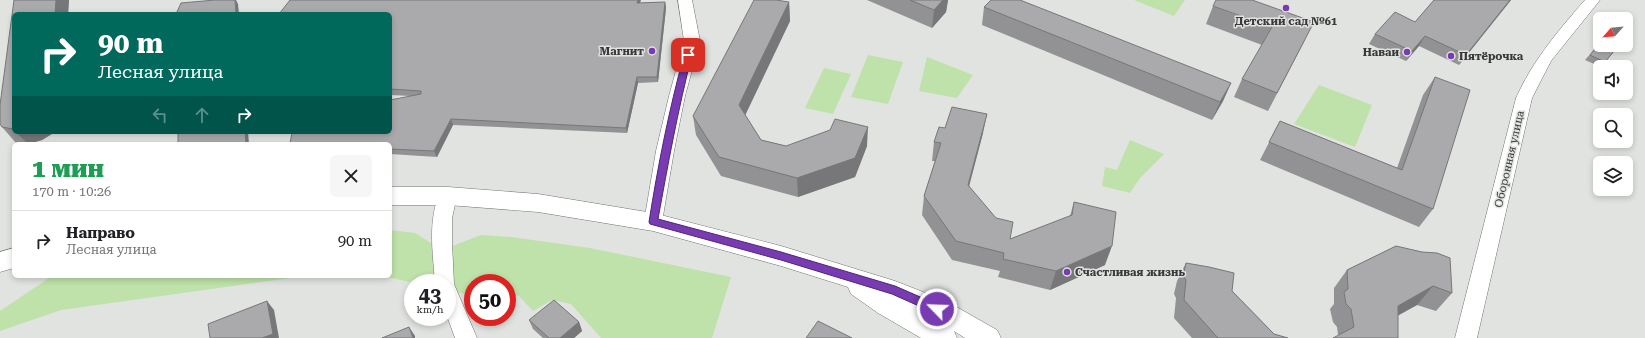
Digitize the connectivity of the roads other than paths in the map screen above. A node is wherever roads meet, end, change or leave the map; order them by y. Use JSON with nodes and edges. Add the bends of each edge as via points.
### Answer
{"nodes":[{"id":1,"x":685,"y":0,"type":"edge"},
{"id":2,"x":1593,"y":0,"type":"edge"},
{"id":3,"x":392,"y":196,"type":"edge"},
{"id":4,"x":448,"y":196,"type":"junction"},
{"id":5,"x":653,"y":222,"type":"junction"},
{"id":6,"x":12,"y":259,"type":"edge"},
{"id":7,"x":0,"y":262,"type":"edge"},
{"id":8,"x":444,"y":274,"type":"edge"},
{"id":9,"x":841,"y":274,"type":"junction"},
{"id":10,"x":456,"y":313,"type":"edge"},
{"id":11,"x":466,"y":338,"type":"edge"},
{"id":12,"x":944,"y":338,"type":"edge"},
{"id":13,"x":988,"y":338,"type":"edge"},
{"id":14,"x":1466,"y":338,"type":"edge"}],
"edges":[{"from":1,"to":5,"type":"street","via":[[692,41],[677,96]]},
{"from":2,"to":14,"type":"street","name":"Оборонная улица","via":[[1551,48],[1532,78],[1524,98]]},
{"from":3,"to":4,"type":"main road"},
{"from":4,"to":5,"type":"main road","via":[[538,203]]},
{"from":4,"to":8,"type":"street","via":[[442,236]]},
{"from":5,"to":9,"type":"main road"},
{"from":6,"to":7,"type":"main road"},
{"from":9,"to":12,"type":"main road","via":[[888,306]]},
{"from":9,"to":13,"type":"main road","via":[[895,291],[937,309]]},
{"from":10,"to":11,"type":"street"}]}
